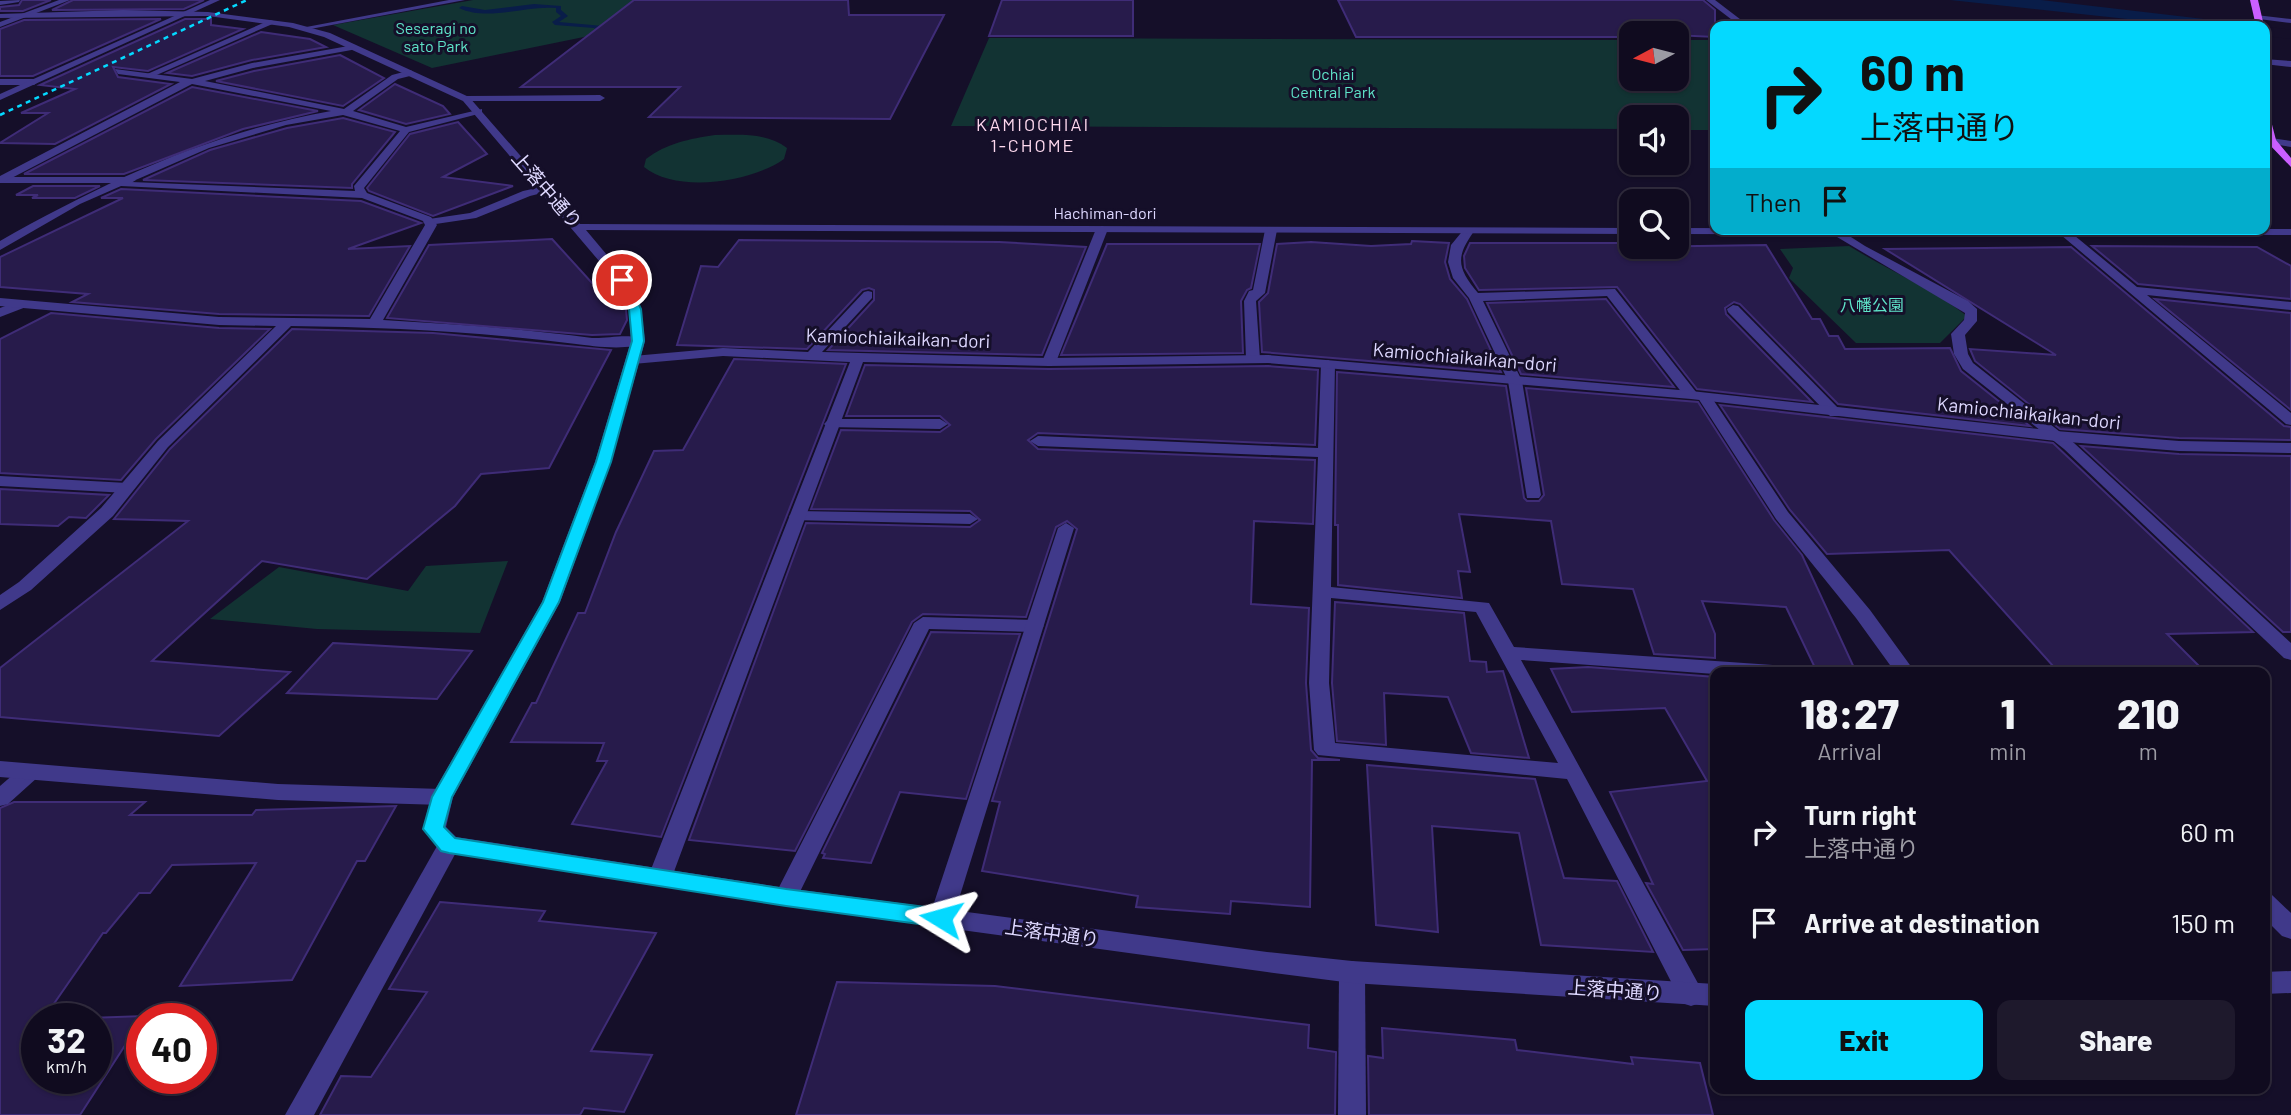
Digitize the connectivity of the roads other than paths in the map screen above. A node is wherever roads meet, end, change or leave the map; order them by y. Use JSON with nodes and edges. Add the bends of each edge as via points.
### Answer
{"nodes":[{"id":1,"x":16,"y":0,"type":"edge"},
{"id":2,"x":66,"y":0,"type":"edge"},
{"id":3,"x":216,"y":0,"type":"edge"},
{"id":4,"x":461,"y":0,"type":"edge"},
{"id":5,"x":1710,"y":0,"type":"edge"},
{"id":6,"x":2254,"y":0,"type":"edge"},
{"id":7,"x":0,"y":3,"type":"edge"},
{"id":8,"x":184,"y":15,"type":"junction"},
{"id":9,"x":0,"y":16,"type":"edge"},
{"id":10,"x":29,"y":16,"type":"junction"},
{"id":11,"x":1738,"y":21,"type":"edge"},
{"id":12,"x":2259,"y":21,"type":"edge"},
{"id":13,"x":2291,"y":21,"type":"edge"},
{"id":14,"x":273,"y":22,"type":"junction"},
{"id":15,"x":2270,"y":22,"type":"edge"},
{"id":16,"x":0,"y":25,"type":"edge"},
{"id":17,"x":306,"y":28,"type":"junction"},
{"id":18,"x":354,"y":47,"type":"junction"},
{"id":19,"x":2270,"y":62,"type":"edge"},
{"id":20,"x":2291,"y":64,"type":"edge"},
{"id":21,"x":118,"y":71,"type":"dead end"},
{"id":22,"x":411,"y":73,"type":"junction"},
{"id":23,"x":149,"y":75,"type":"junction"},
{"id":24,"x":193,"y":81,"type":"junction"},
{"id":25,"x":0,"y":82,"type":"edge"},
{"id":26,"x":34,"y":82,"type":"junction"},
{"id":27,"x":0,"y":97,"type":"edge"},
{"id":28,"x":600,"y":98,"type":"dead end"},
{"id":29,"x":466,"y":99,"type":"junction"},
{"id":30,"x":348,"y":110,"type":"junction"},
{"id":31,"x":480,"y":111,"type":"junction"},
{"id":32,"x":406,"y":130,"type":"junction"},
{"id":33,"x":2270,"y":137,"type":"edge"},
{"id":34,"x":2271,"y":141,"type":"junction"},
{"id":35,"x":2291,"y":144,"type":"edge"},
{"id":36,"x":2291,"y":164,"type":"edge"},
{"id":37,"x":0,"y":180,"type":"edge"},
{"id":38,"x":131,"y":180,"type":"junction"},
{"id":39,"x":118,"y":185,"type":"junction"},
{"id":40,"x":546,"y":189,"type":"junction"},
{"id":41,"x":363,"y":195,"type":"junction"},
{"id":42,"x":429,"y":222,"type":"junction"},
{"id":43,"x":580,"y":227,"type":"junction"},
{"id":44,"x":1102,"y":229,"type":"junction"},
{"id":45,"x":1271,"y":230,"type":"junction"},
{"id":46,"x":1469,"y":230,"type":"junction"},
{"id":47,"x":1619,"y":231,"type":"edge"},
{"id":48,"x":1689,"y":231,"type":"edge"},
{"id":49,"x":1710,"y":231,"type":"edge"},
{"id":50,"x":2270,"y":232,"type":"edge"},
{"id":51,"x":2291,"y":232,"type":"edge"},
{"id":52,"x":1840,"y":235,"type":"edge"},
{"id":53,"x":2067,"y":235,"type":"edge"},
{"id":54,"x":0,"y":246,"type":"edge"},
{"id":55,"x":2134,"y":290,"type":"junction"},
{"id":56,"x":867,"y":295,"type":"dead end"},
{"id":57,"x":1475,"y":297,"type":"junction"},
{"id":58,"x":0,"y":302,"type":"edge"},
{"id":59,"x":21,"y":304,"type":"junction"},
{"id":60,"x":2291,"y":306,"type":"edge"},
{"id":61,"x":1734,"y":309,"type":"dead end"},
{"id":62,"x":0,"y":313,"type":"edge"},
{"id":63,"x":287,"y":322,"type":"junction"},
{"id":64,"x":374,"y":323,"type":"junction"},
{"id":65,"x":636,"y":350,"type":"junction"},
{"id":66,"x":812,"y":355,"type":"junction"},
{"id":67,"x":858,"y":358,"type":"junction"},
{"id":68,"x":1253,"y":359,"type":"junction"},
{"id":69,"x":1049,"y":362,"type":"junction"},
{"id":70,"x":1328,"y":364,"type":"junction"},
{"id":71,"x":1515,"y":381,"type":"junction"},
{"id":72,"x":1698,"y":396,"type":"junction"},
{"id":73,"x":1835,"y":413,"type":"junction"},
{"id":74,"x":2291,"y":421,"type":"edge"},
{"id":75,"x":832,"y":424,"type":"junction"},
{"id":76,"x":940,"y":424,"type":"dead end"},
{"id":77,"x":2056,"y":436,"type":"junction"},
{"id":78,"x":1038,"y":441,"type":"dead end"},
{"id":79,"x":2291,"y":448,"type":"edge"},
{"id":80,"x":1326,"y":453,"type":"junction"},
{"id":81,"x":0,"y":481,"type":"edge"},
{"id":82,"x":127,"y":488,"type":"junction"},
{"id":83,"x":1533,"y":495,"type":"dead end"},
{"id":84,"x":797,"y":516,"type":"junction"},
{"id":85,"x":970,"y":519,"type":"dead end"},
{"id":86,"x":1066,"y":528,"type":"dead end"},
{"id":87,"x":1323,"y":592,"type":"junction"},
{"id":88,"x":0,"y":604,"type":"edge"},
{"id":89,"x":1035,"y":626,"type":"junction"},
{"id":90,"x":1506,"y":653,"type":"junction"},
{"id":91,"x":2291,"y":654,"type":"edge"},
{"id":92,"x":1713,"y":667,"type":"edge"},
{"id":93,"x":1901,"y":667,"type":"edge"},
{"id":94,"x":0,"y":769,"type":"edge"},
{"id":95,"x":30,"y":772,"type":"junction"},
{"id":96,"x":1574,"y":772,"type":"junction"},
{"id":97,"x":442,"y":797,"type":"junction"},
{"id":98,"x":0,"y":798,"type":"edge"},
{"id":99,"x":449,"y":845,"type":"junction"},
{"id":100,"x":660,"y":877,"type":"junction"},
{"id":101,"x":786,"y":897,"type":"junction"},
{"id":102,"x":2270,"y":908,"type":"edge"},
{"id":103,"x":941,"y":918,"type":"junction"},
{"id":104,"x":2291,"y":929,"type":"edge"},
{"id":105,"x":1352,"y":972,"type":"junction"},
{"id":106,"x":2291,"y":982,"type":"edge"},
{"id":107,"x":2270,"y":983,"type":"edge"},
{"id":108,"x":1690,"y":995,"type":"junction"},
{"id":109,"x":1710,"y":995,"type":"edge"},
{"id":110,"x":299,"y":1115,"type":"edge"},
{"id":111,"x":1352,"y":1115,"type":"edge"}],
"edges":[{"from":1,"to":7,"type":"street"},
{"from":2,"to":10,"type":"street"},
{"from":3,"to":8,"type":"street"},
{"from":4,"to":17,"type":"street"},
{"from":5,"to":11,"type":"street"},
{"from":6,"to":12,"type":"main road"},
{"from":8,"to":10,"type":"street","name":"上落中通り"},
{"from":8,"to":14,"type":"street","name":"上落中通り"},
{"from":8,"to":26,"type":"street"},
{"from":9,"to":10,"type":"street"},
{"from":10,"to":16,"type":"street"},
{"from":13,"to":15,"type":"street"},
{"from":14,"to":17,"type":"street","name":"上落中通り"},
{"from":14,"to":23,"type":"street"},
{"from":17,"to":18,"type":"street","name":"上落中通り"},
{"from":18,"to":22,"type":"street","name":"上落中通り"},
{"from":18,"to":24,"type":"street"},
{"from":19,"to":20,"type":"street"},
{"from":21,"to":23,"type":"street"},
{"from":22,"to":29,"type":"street","name":"上落中通り"},
{"from":22,"to":30,"type":"street","via":[[396,77]]},
{"from":23,"to":24,"type":"street"},
{"from":24,"to":30,"type":"street"},
{"from":24,"to":37,"type":"street"},
{"from":25,"to":26,"type":"street"},
{"from":26,"to":27,"type":"street"},
{"from":28,"to":29,"type":"street"},
{"from":29,"to":31,"type":"street","name":"上落中通り"},
{"from":30,"to":32,"type":"street"},
{"from":30,"to":38,"type":"street","via":[[252,130]]},
{"from":31,"to":32,"type":"street"},
{"from":31,"to":40,"type":"street","name":"上落中通り"},
{"from":32,"to":41,"type":"street","via":[[358,188]]},
{"from":33,"to":34,"type":"main road"},
{"from":34,"to":35,"type":"street"},
{"from":34,"to":36,"type":"main road"},
{"from":37,"to":38,"type":"street"},
{"from":38,"to":39,"type":"street"},
{"from":39,"to":41,"type":"street"},
{"from":39,"to":54,"type":"street","via":[[76,202]]},
{"from":40,"to":42,"type":"street","via":[[472,216]]},
{"from":40,"to":43,"type":"street","name":"上落中通り"},
{"from":41,"to":42,"type":"street"},
{"from":42,"to":64,"type":"street"},
{"from":43,"to":44,"type":"street","name":"Hachiman-dori"},
{"from":43,"to":65,"type":"street","name":"上落中通り","via":[[622,280],[635,309]]},
{"from":44,"to":45,"type":"street","name":"Hachiman-dori"},
{"from":44,"to":69,"type":"street"},
{"from":45,"to":46,"type":"street","name":"Hachiman-dori"},
{"from":45,"to":68,"type":"street","via":[[1259,293],[1250,301]]},
{"from":46,"to":47,"type":"street","name":"Hachiman-dori"},
{"from":46,"to":57,"type":"street","via":[[1457,245],[1454,262],[1459,278]]},
{"from":48,"to":49,"type":"street"},
{"from":50,"to":51,"type":"street"},
{"from":52,"to":77,"type":"street","via":[[1972,312],[1958,334],[1968,366]]},
{"from":53,"to":55,"type":"street"},
{"from":55,"to":60,"type":"street"},
{"from":55,"to":74,"type":"street"},
{"from":56,"to":66,"type":"street"},
{"from":57,"to":71,"type":"street"},
{"from":57,"to":72,"type":"street","via":[[1611,292]]},
{"from":58,"to":59,"type":"street","name":"Kamiochiaikaikan-dori"},
{"from":59,"to":62,"type":"street"},
{"from":59,"to":63,"type":"street","name":"Kamiochiaikaikan-dori","via":[[219,321]]},
{"from":61,"to":73,"type":"street"},
{"from":63,"to":64,"type":"street","name":"Kamiochiaikaikan-dori"},
{"from":63,"to":82,"type":"street","via":[[163,444]]},
{"from":64,"to":65,"type":"street","name":"Kamiochiaikaikan-dori","via":[[516,332]]},
{"from":65,"to":66,"type":"street","name":"Kamiochiaikaikan-dori"},
{"from":65,"to":97,"type":"street","name":"上落中通り","via":[[603,462],[551,602]]},
{"from":66,"to":67,"type":"street","name":"Kamiochiaikaikan-dori"},
{"from":67,"to":69,"type":"street","name":"Kamiochiaikaikan-dori"},
{"from":67,"to":75,"type":"street"},
{"from":68,"to":69,"type":"street","name":"Kamiochiaikaikan-dori"},
{"from":68,"to":70,"type":"street","name":"Kamiochiaikaikan-dori"},
{"from":70,"to":71,"type":"street","name":"Kamiochiaikaikan-dori"},
{"from":70,"to":80,"type":"street"},
{"from":71,"to":72,"type":"street","name":"Kamiochiaikaikan-dori"},
{"from":71,"to":83,"type":"street"},
{"from":72,"to":73,"type":"street","name":"Kamiochiaikaikan-dori"},
{"from":72,"to":93,"type":"street","via":[[1782,515]]},
{"from":73,"to":77,"type":"street","name":"Kamiochiaikaikan-dori"},
{"from":75,"to":76,"type":"street"},
{"from":75,"to":84,"type":"street"},
{"from":77,"to":79,"type":"street","name":"Kamiochiaikaikan-dori","via":[[2179,446]]},
{"from":77,"to":91,"type":"street"},
{"from":78,"to":80,"type":"street"},
{"from":80,"to":87,"type":"street"},
{"from":81,"to":82,"type":"street"},
{"from":82,"to":88,"type":"street","via":[[107,512]]},
{"from":84,"to":85,"type":"street"},
{"from":84,"to":100,"type":"street"},
{"from":86,"to":89,"type":"street"},
{"from":87,"to":90,"type":"street","via":[[1482,607]]},
{"from":87,"to":96,"type":"street","via":[[1319,682],[1325,750]]},
{"from":89,"to":101,"type":"street","via":[[923,623]]},
{"from":89,"to":103,"type":"street"},
{"from":90,"to":92,"type":"street"},
{"from":90,"to":96,"type":"street"},
{"from":94,"to":95,"type":"street"},
{"from":95,"to":97,"type":"street","via":[[278,792]]},
{"from":95,"to":98,"type":"street"},
{"from":96,"to":108,"type":"street"},
{"from":97,"to":99,"type":"street","name":"上落中通り","via":[[433,829]]},
{"from":99,"to":100,"type":"street","name":"上落中通り"},
{"from":99,"to":110,"type":"street"},
{"from":100,"to":101,"type":"street","name":"上落中通り"},
{"from":101,"to":103,"type":"street","name":"上落中通り"},
{"from":102,"to":104,"type":"street"},
{"from":103,"to":105,"type":"street","name":"上落中通り"},
{"from":105,"to":108,"type":"street","name":"上落中通り"},
{"from":105,"to":111,"type":"street"},
{"from":106,"to":107,"type":"street"},
{"from":108,"to":109,"type":"street","name":"上落中通り"}]}
